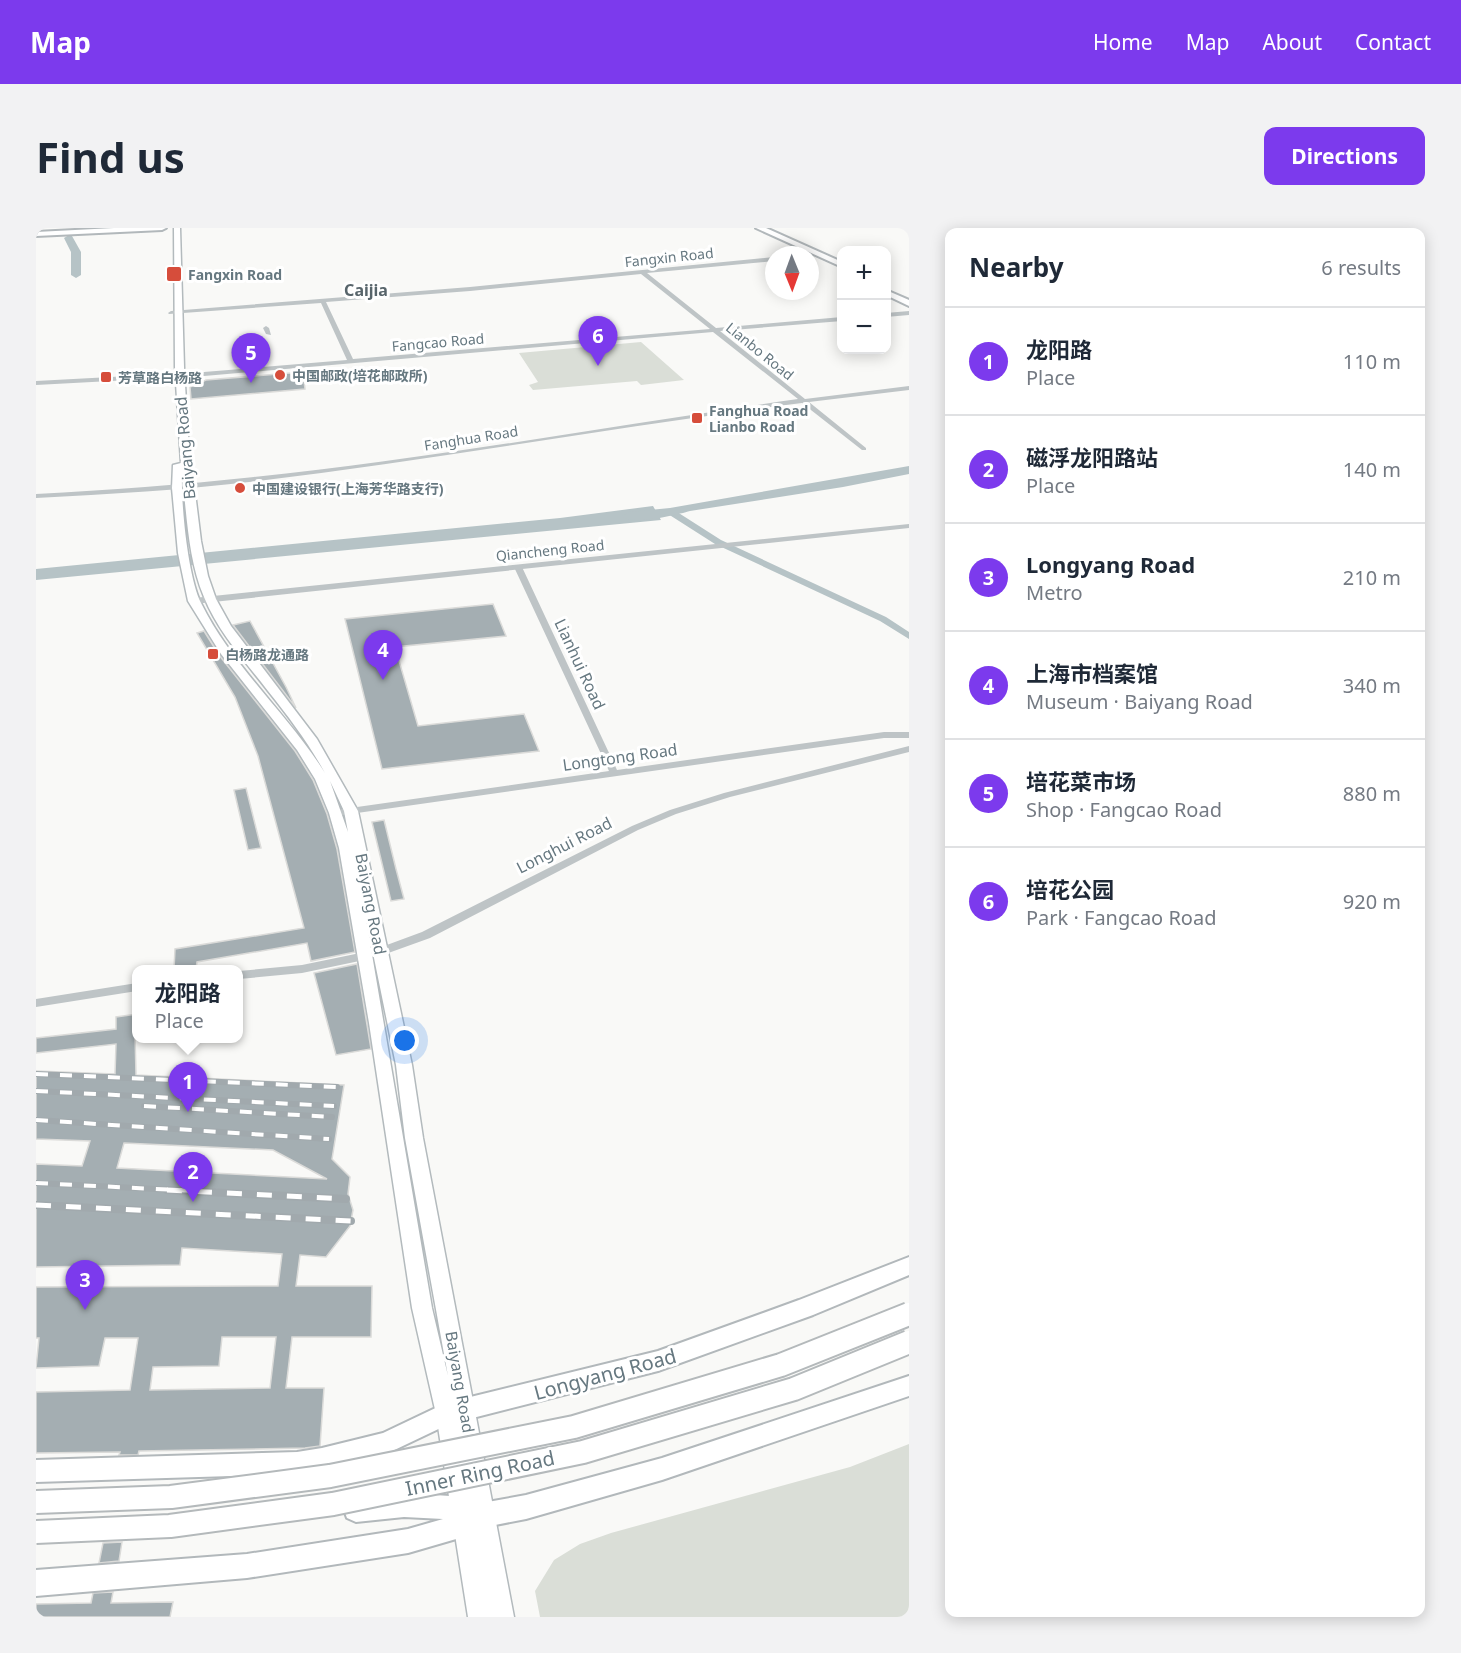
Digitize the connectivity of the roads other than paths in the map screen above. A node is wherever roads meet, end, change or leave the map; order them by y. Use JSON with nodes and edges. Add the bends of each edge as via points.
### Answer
{"nodes":[{"id":1,"x":94,"y":228,"type":"edge"},
{"id":2,"x":162,"y":228,"type":"edge"},
{"id":3,"x":169,"y":228,"type":"edge"},
{"id":4,"x":177,"y":228,"type":"edge"},
{"id":5,"x":757,"y":230,"type":"edge"},
{"id":6,"x":36,"y":232,"type":"edge"},
{"id":7,"x":790,"y":246,"type":"edge"},
{"id":8,"x":765,"y":260,"type":"edge"},
{"id":9,"x":819,"y":260,"type":"edge"},
{"id":10,"x":837,"y":262,"type":"edge"},
{"id":11,"x":837,"y":268,"type":"edge"},
{"id":12,"x":642,"y":272,"type":"junction"},
{"id":13,"x":891,"y":287,"type":"edge"},
{"id":14,"x":891,"y":294,"type":"edge"},
{"id":15,"x":909,"y":296,"type":"edge"},
{"id":16,"x":323,"y":301,"type":"junction"},
{"id":17,"x":909,"y":303,"type":"edge"},
{"id":18,"x":175,"y":313,"type":"junction"},
{"id":19,"x":909,"y":313,"type":"edge"},
{"id":20,"x":891,"y":315,"type":"edge"},
{"id":21,"x":837,"y":319,"type":"edge"},
{"id":22,"x":714,"y":329,"type":"junction"},
{"id":23,"x":351,"y":362,"type":"junction"},
{"id":24,"x":175,"y":376,"type":"junction"},
{"id":25,"x":36,"y":382,"type":"edge"},
{"id":26,"x":909,"y":388,"type":"edge"},
{"id":27,"x":804,"y":401,"type":"junction"},
{"id":28,"x":864,"y":449,"type":"dead end"},
{"id":29,"x":182,"y":487,"type":"junction"},
{"id":30,"x":36,"y":496,"type":"edge"},
{"id":31,"x":909,"y":526,"type":"edge"},
{"id":32,"x":518,"y":567,"type":"junction"},
{"id":33,"x":210,"y":598,"type":"junction"},
{"id":34,"x":194,"y":601,"type":"junction"},
{"id":35,"x":909,"y":735,"type":"edge"},
{"id":36,"x":909,"y":750,"type":"edge"},
{"id":37,"x":614,"y":773,"type":"junction"},
{"id":38,"x":351,"y":811,"type":"junction"},
{"id":39,"x":336,"y":813,"type":"junction"},
{"id":40,"x":372,"y":954,"type":"junction"},
{"id":41,"x":243,"y":975,"type":"edge"},
{"id":42,"x":132,"y":988,"type":"edge"},
{"id":43,"x":36,"y":1003,"type":"edge"},
{"id":44,"x":909,"y":1266,"type":"edge"},
{"id":45,"x":909,"y":1314,"type":"edge"},
{"id":46,"x":909,"y":1342,"type":"edge"},
{"id":47,"x":909,"y":1386,"type":"edge"},
{"id":48,"x":456,"y":1412,"type":"junction"},
{"id":49,"x":297,"y":1463,"type":"junction"},
{"id":50,"x":36,"y":1471,"type":"edge"},
{"id":51,"x":36,"y":1496,"type":"edge"},
{"id":52,"x":36,"y":1502,"type":"edge"},
{"id":53,"x":468,"y":1516,"type":"junction"},
{"id":54,"x":36,"y":1533,"type":"edge"},
{"id":55,"x":36,"y":1541,"type":"edge"},
{"id":56,"x":36,"y":1583,"type":"edge"},
{"id":57,"x":480,"y":1617,"type":"edge"},
{"id":58,"x":502,"y":1617,"type":"edge"}],
"edges":[{"from":1,"to":6,"type":"main road"},
{"from":2,"to":6,"type":"main road"},
{"from":3,"to":18,"type":"main road","name":"Baiyang Road"},
{"from":4,"to":18,"type":"main road","name":"Baiyang Road"},
{"from":5,"to":7,"type":"main road"},
{"from":5,"to":10,"type":"main road"},
{"from":8,"to":12,"type":"street","name":"Fangxin Road"},
{"from":9,"to":11,"type":"main road"},
{"from":12,"to":16,"type":"street","name":"Fangxin Road"},
{"from":12,"to":22,"type":"street","name":"Lianbo Road"},
{"from":13,"to":15,"type":"main road"},
{"from":14,"to":17,"type":"main road"},
{"from":16,"to":18,"type":"street","name":"Fangxin Road"},
{"from":16,"to":23,"type":"street"},
{"from":18,"to":24,"type":"main road","name":"Baiyang Road"},
{"from":19,"to":20,"type":"street"},
{"from":21,"to":22,"type":"street","name":"Fangcao Road"},
{"from":22,"to":23,"type":"street","name":"Fangcao Road"},
{"from":22,"to":27,"type":"street","name":"Lianbo Road"},
{"from":23,"to":24,"type":"street","name":"Fangcao Road"},
{"from":24,"to":25,"type":"street","name":"Fangcao Road"},
{"from":24,"to":29,"type":"main road","name":"Baiyang Road"},
{"from":26,"to":27,"type":"street","name":"Fanghua Road"},
{"from":27,"to":28,"type":"street","name":"Lianbo Road"},
{"from":27,"to":29,"type":"street","name":"Fanghua Road","via":[[392,462]]},
{"from":29,"to":30,"type":"street","name":"Fanghua Road"},
{"from":29,"to":33,"type":"main road","name":"Baiyang Road"},
{"from":29,"to":34,"type":"main road","name":"Baiyang Road","via":[[183,553]]},
{"from":31,"to":32,"type":"street","name":"Qiancheng Road"},
{"from":32,"to":33,"type":"street","name":"Qiancheng Road"},
{"from":32,"to":37,"type":"street","name":"Lianhui Road"},
{"from":33,"to":34,"type":"street","name":"Qiancheng Road"},
{"from":33,"to":38,"type":"main road","name":"Baiyang Road","via":[[225,626],[312,742]]},
{"from":34,"to":39,"type":"main road","name":"Baiyang Road","via":[[225,651],[303,748]]},
{"from":35,"to":37,"type":"street","name":"Longtong Road","via":[[884,735]]},
{"from":36,"to":40,"type":"street","name":"Longhui Road","via":[[673,812],[426,935]]},
{"from":37,"to":38,"type":"street","name":"Longtong Road"},
{"from":38,"to":39,"type":"street","name":"Longtong Road"},
{"from":38,"to":40,"type":"main road","name":"Baiyang Road","via":[[360,846]]},
{"from":39,"to":40,"type":"main road","name":"Baiyang Road"},
{"from":40,"to":41,"type":"street","name":"Longhui Road","via":[[302,969]]},
{"from":40,"to":48,"type":"main road","name":"Baiyang Road","via":[[422,1308]]},
{"from":42,"to":43,"type":"street"},
{"from":44,"to":48,"type":"main road","name":"Longyang Road","via":[[658,1361]]},
{"from":45,"to":52,"type":"main road","name":"Inner Ring Road","bridge":true,"via":[[781,1365],[574,1426],[330,1476],[171,1497]]},
{"from":46,"to":54,"type":"main road","name":"Inner Ring Road","bridge":true,"via":[[795,1389],[583,1452],[333,1504],[170,1526]]},
{"from":47,"to":53,"type":"main road","via":[[662,1470],[526,1507]]},
{"from":48,"to":49,"type":"main road","name":"Longyang Road","via":[[386,1443]]},
{"from":48,"to":53,"type":"main road","name":"Baiyang Road"},
{"from":49,"to":50,"type":"main road","name":"Longyang Road"},
{"from":49,"to":51,"type":"main road","name":"Longyang Road","via":[[204,1487]]},
{"from":53,"to":55,"type":"main road","via":[[425,1503],[387,1505],[170,1535]]},
{"from":53,"to":56,"type":"main road","via":[[408,1541],[317,1557],[179,1573]]},
{"from":53,"to":57,"type":"main road","name":"Baiyang Road"},
{"from":53,"to":58,"type":"main road","name":"Baiyang Road"}]}
